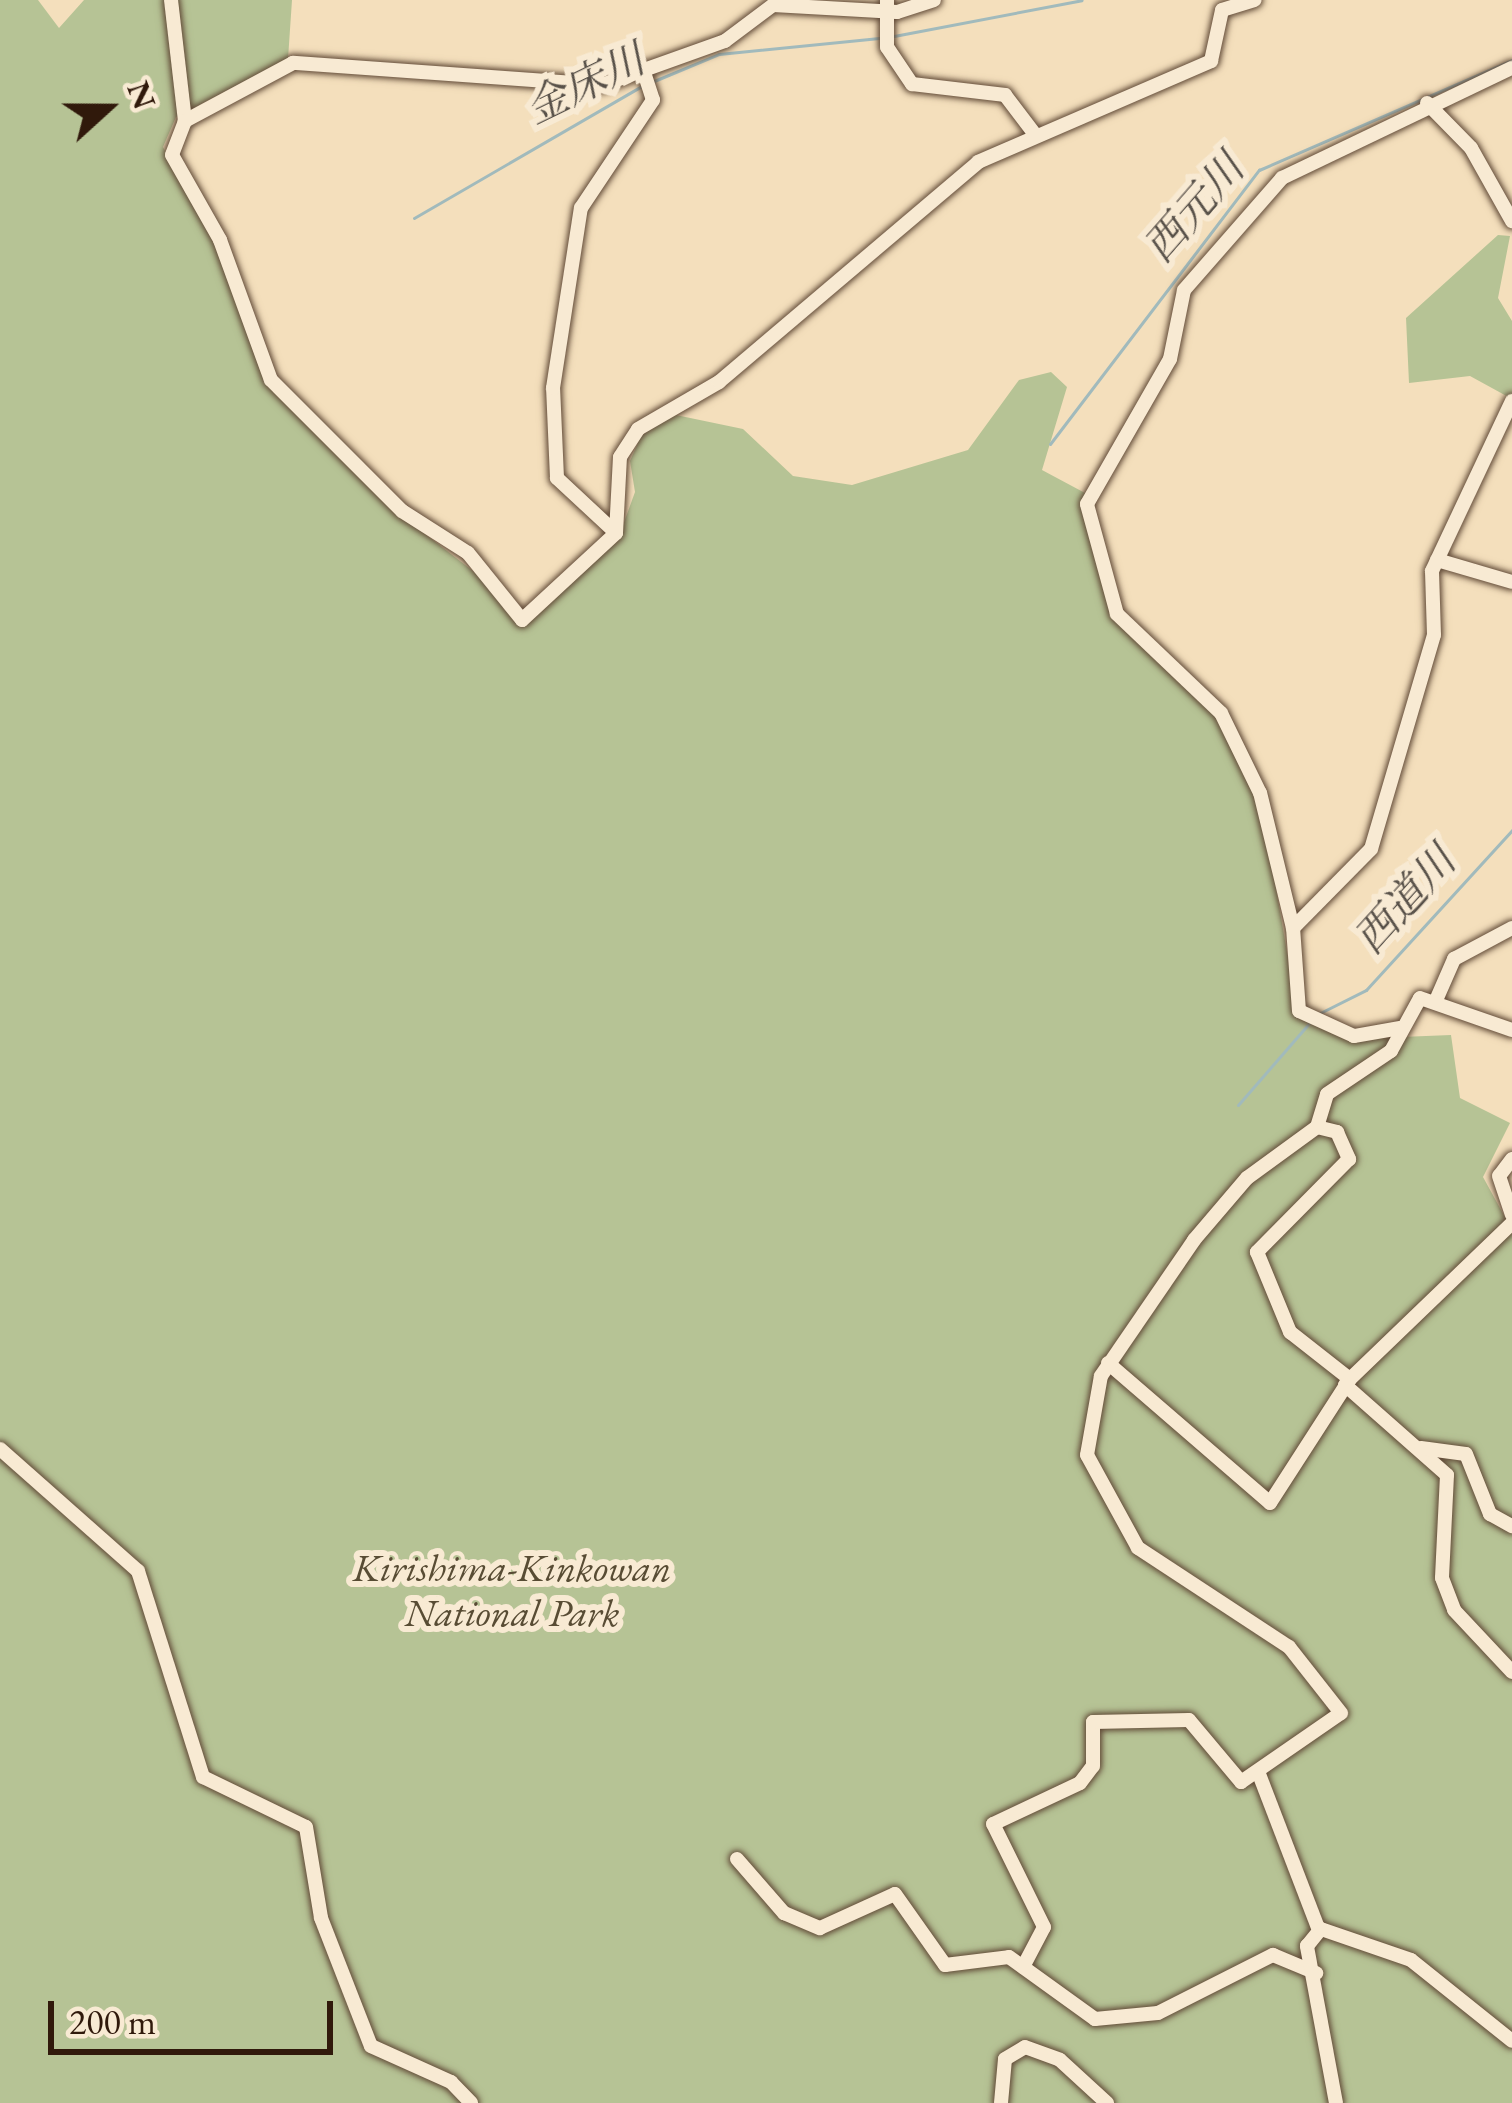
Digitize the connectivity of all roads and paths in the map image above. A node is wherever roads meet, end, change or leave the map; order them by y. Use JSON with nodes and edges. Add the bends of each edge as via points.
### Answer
{"nodes":[{"id":1,"x":171,"y":0,"type":"edge"},
{"id":2,"x":934,"y":0,"type":"edge"},
{"id":3,"x":1254,"y":0,"type":"edge"},
{"id":4,"x":886,"y":5,"type":"edge"},
{"id":5,"x":1512,"y":68,"type":"edge"},
{"id":6,"x":645,"y":72,"type":"junction"},
{"id":7,"x":1427,"y":103,"type":"junction"},
{"id":8,"x":185,"y":121,"type":"junction"},
{"id":9,"x":1034,"y":134,"type":"junction"},
{"id":10,"x":1510,"y":216,"type":"edge"},
{"id":11,"x":1512,"y":400,"type":"edge"},
{"id":12,"x":616,"y":533,"type":"junction"},
{"id":13,"x":1437,"y":560,"type":"junction"},
{"id":14,"x":1512,"y":582,"type":"edge"},
{"id":15,"x":1293,"y":928,"type":"junction"},
{"id":16,"x":1512,"y":928,"type":"edge"},
{"id":17,"x":1437,"y":998,"type":"junction"},
{"id":18,"x":1400,"y":1028,"type":"junction"},
{"id":19,"x":1512,"y":1030,"type":"edge"},
{"id":20,"x":1317,"y":1127,"type":"junction"},
{"id":21,"x":1512,"y":1159,"type":"edge"},
{"id":22,"x":1512,"y":1219,"type":"edge"},
{"id":23,"x":1108,"y":1363,"type":"junction"},
{"id":24,"x":1348,"y":1382,"type":"junction"},
{"id":25,"x":1421,"y":1448,"type":"junction"},
{"id":26,"x":2,"y":1451,"type":"edge"},
{"id":27,"x":1512,"y":1526,"type":"edge"},
{"id":28,"x":1512,"y":1672,"type":"edge"},
{"id":29,"x":1259,"y":1774,"type":"junction"},
{"id":30,"x":737,"y":1859,"type":"dead end"},
{"id":31,"x":1319,"y":1930,"type":"junction"},
{"id":32,"x":1023,"y":1967,"type":"junction"},
{"id":33,"x":1316,"y":1973,"type":"junction"},
{"id":34,"x":1512,"y":2041,"type":"edge"},
{"id":35,"x":471,"y":2103,"type":"edge"},
{"id":36,"x":1001,"y":2103,"type":"edge"},
{"id":37,"x":1107,"y":2103,"type":"edge"},
{"id":38,"x":1336,"y":2103,"type":"edge"}],
"edges":[{"from":1,"to":8,"type":"street"},
{"from":2,"to":4,"type":"street"},
{"from":3,"to":9,"type":"street","via":[[1222,10],[1211,61]]},
{"from":4,"to":6,"type":"street","via":[[773,5],[725,41]]},
{"from":4,"to":9,"type":"street","via":[[887,47],[920,91],[1005,95]]},
{"from":5,"to":7,"type":"street"},
{"from":6,"to":8,"type":"street","via":[[595,85],[312,60]]},
{"from":6,"to":12,"type":"street","via":[[653,90],[583,200],[560,286],[552,460],[567,492]]},
{"from":7,"to":10,"type":"street","via":[[1471,148]]},
{"from":7,"to":15,"type":"street","via":[[1282,178],[1184,290],[1170,359],[1087,505],[1117,614],[1236,736]]},
{"from":8,"to":12,"type":"street","via":[[172,155],[220,241],[264,369],[402,511],[468,553],[522,620]]},
{"from":9,"to":12,"type":"street","via":[[978,162],[719,382],[627,439]]},
{"from":11,"to":13,"type":"street"},
{"from":13,"to":14,"type":"street"},
{"from":13,"to":15,"type":"street","via":[[1434,635],[1371,849]]},
{"from":15,"to":18,"type":"street","via":[[1293,997],[1304,1014],[1362,1037]]},
{"from":16,"to":17,"type":"street","via":[[1454,959]]},
{"from":17,"to":18,"type":"street","via":[[1420,998]]},
{"from":17,"to":19,"type":"street"},
{"from":18,"to":20,"type":"street","via":[[1383,1059],[1327,1094]]},
{"from":20,"to":23,"type":"street","via":[[1247,1178]]},
{"from":20,"to":24,"type":"street","via":[[1337,1132],[1349,1160],[1257,1252],[1290,1332]]},
{"from":21,"to":22,"type":"street","via":[[1499,1176]]},
{"from":22,"to":24,"type":"street"},
{"from":23,"to":24,"type":"street","via":[[1264,1504]]},
{"from":23,"to":29,"type":"street","via":[[1087,1455],[1138,1548],[1289,1647],[1339,1701],[1329,1729]]},
{"from":24,"to":25,"type":"street"},
{"from":25,"to":27,"type":"street","via":[[1466,1454],[1490,1514]]},
{"from":25,"to":28,"type":"street","via":[[1454,1495],[1442,1578],[1454,1610]]},
{"from":26,"to":35,"type":"street","via":[[138,1571],[203,1777],[306,1827],[321,1918],[371,2046]]},
{"from":29,"to":31,"type":"street"},
{"from":29,"to":32,"type":"street","via":[[1241,1783],[1189,1720],[1093,1721],[1093,1766],[1079,1783],[993,1824],[1044,1927]]},
{"from":30,"to":32,"type":"street","via":[[793,1919],[841,1928],[890,1891],[945,1965],[1003,1957]]},
{"from":31,"to":33,"type":"street","via":[[1307,1946]]},
{"from":31,"to":34,"type":"street","via":[[1340,1927],[1411,1960]]},
{"from":32,"to":33,"type":"street","via":[[1066,2005],[1115,2020],[1205,1995],[1273,1954]]},
{"from":33,"to":38,"type":"street"},
{"from":36,"to":37,"type":"street","via":[[1005,2059],[1025,2047],[1060,2060]]}]}
